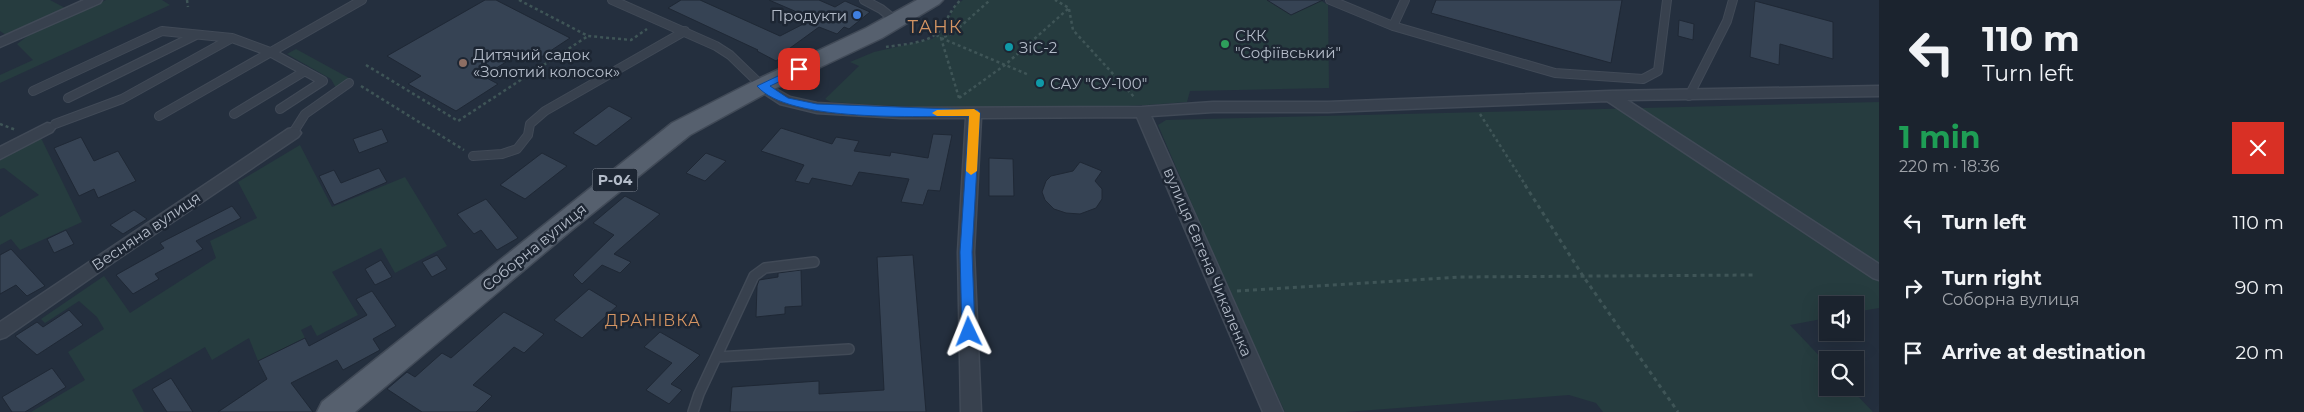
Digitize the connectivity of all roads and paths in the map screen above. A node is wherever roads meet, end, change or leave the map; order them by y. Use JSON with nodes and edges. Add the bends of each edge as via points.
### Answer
{"nodes":[{"id":1,"x":95,"y":0,"type":"edge"},
{"id":2,"x":187,"y":0,"type":"edge"},
{"id":3,"x":362,"y":0,"type":"edge"},
{"id":4,"x":519,"y":0,"type":"edge"},
{"id":5,"x":613,"y":0,"type":"edge"},
{"id":6,"x":864,"y":0,"type":"edge"},
{"id":7,"x":932,"y":0,"type":"edge"},
{"id":8,"x":990,"y":0,"type":"edge"},
{"id":9,"x":1055,"y":0,"type":"edge"},
{"id":10,"x":1330,"y":0,"type":"edge"},
{"id":11,"x":1405,"y":0,"type":"edge"},
{"id":12,"x":1667,"y":0,"type":"edge"},
{"id":13,"x":1733,"y":0,"type":"edge"},
{"id":14,"x":188,"y":7,"type":"dead end"},
{"id":15,"x":1069,"y":8,"type":"junction"},
{"id":16,"x":901,"y":19,"type":"junction"},
{"id":17,"x":660,"y":20,"type":"junction"},
{"id":18,"x":1393,"y":26,"type":"junction"},
{"id":19,"x":685,"y":31,"type":"junction"},
{"id":20,"x":197,"y":34,"type":"junction"},
{"id":21,"x":588,"y":36,"type":"junction"},
{"id":22,"x":232,"y":38,"type":"junction"},
{"id":23,"x":941,"y":38,"type":"junction"},
{"id":24,"x":0,"y":43,"type":"edge"},
{"id":25,"x":270,"y":52,"type":"junction"},
{"id":26,"x":366,"y":65,"type":"dead end"},
{"id":27,"x":1005,"y":65,"type":"junction"},
{"id":28,"x":305,"y":71,"type":"junction"},
{"id":29,"x":1029,"y":75,"type":"dead end"},
{"id":30,"x":348,"y":83,"type":"joint"},
{"id":31,"x":762,"y":86,"type":"junction"},
{"id":32,"x":33,"y":91,"type":"dead end"},
{"id":33,"x":1879,"y":91,"type":"edge"},
{"id":34,"x":1610,"y":96,"type":"junction"},
{"id":35,"x":1689,"y":96,"type":"junction"},
{"id":36,"x":68,"y":98,"type":"dead end"},
{"id":37,"x":959,"y":98,"type":"junction"},
{"id":38,"x":280,"y":108,"type":"dead end"},
{"id":39,"x":1479,"y":111,"type":"dead end"},
{"id":40,"x":1142,"y":112,"type":"junction"},
{"id":41,"x":969,"y":113,"type":"junction"},
{"id":42,"x":234,"y":114,"type":"dead end"},
{"id":43,"x":159,"y":116,"type":"dead end"},
{"id":44,"x":51,"y":126,"type":"joint"},
{"id":45,"x":294,"y":133,"type":"joint"},
{"id":46,"x":0,"y":154,"type":"edge"},
{"id":47,"x":473,"y":156,"type":"joint"},
{"id":48,"x":814,"y":262,"type":"dead end"},
{"id":49,"x":1879,"y":273,"type":"edge"},
{"id":50,"x":1755,"y":275,"type":"dead end"},
{"id":51,"x":1583,"y":276,"type":"junction"},
{"id":52,"x":1229,"y":291,"type":"dead end"},
{"id":53,"x":0,"y":332,"type":"edge"},
{"id":54,"x":849,"y":349,"type":"dead end"},
{"id":55,"x":718,"y":357,"type":"junction"},
{"id":56,"x":333,"y":412,"type":"edge"},
{"id":57,"x":693,"y":412,"type":"edge"},
{"id":58,"x":971,"y":412,"type":"edge"},
{"id":59,"x":1273,"y":412,"type":"edge"},
{"id":60,"x":1678,"y":412,"type":"edge"}],
"edges":[{"from":1,"to":24,"type":"street"},
{"from":2,"to":14,"type":"path"},
{"from":3,"to":25,"type":"lane"},
{"from":4,"to":21,"type":"path"},
{"from":5,"to":17,"type":"lane"},
{"from":6,"to":16,"type":"lane"},
{"from":7,"to":16,"type":"main road","name":"Соборна вулиця","number":"Р-04"},
{"from":8,"to":23,"type":"path","via":[[952,34]]},
{"from":9,"to":15,"type":"path"},
{"from":10,"to":18,"type":"lane"},
{"from":11,"to":18,"type":"lane"},
{"from":12,"to":18,"type":"lane","via":[[1658,71],[1643,79],[1555,73]]},
{"from":13,"to":35,"type":"lane","via":[[1727,21]]},
{"from":15,"to":27,"type":"path"},
{"from":15,"to":40,"type":"path","via":[[1073,30],[1136,99]]},
{"from":16,"to":23,"type":"path"},
{"from":16,"to":31,"type":"main road","name":"Соборна вулиця","number":"Р-04"},
{"from":17,"to":19,"type":"lane"},
{"from":17,"to":21,"type":"path","via":[[632,40]]},
{"from":19,"to":31,"type":"lane","via":[[730,55]]},
{"from":19,"to":47,"type":"lane","via":[[545,111],[530,124],[526,140],[516,150],[508,154]]},
{"from":20,"to":22,"type":"lane"},
{"from":20,"to":32,"type":"lane","via":[[162,31]]},
{"from":20,"to":36,"type":"lane"},
{"from":21,"to":26,"type":"path","via":[[458,121]]},
{"from":22,"to":25,"type":"lane"},
{"from":22,"to":44,"type":"lane","via":[[122,99]]},
{"from":23,"to":27,"type":"path"},
{"from":23,"to":37,"type":"path"},
{"from":25,"to":28,"type":"lane"},
{"from":25,"to":43,"type":"lane"},
{"from":27,"to":29,"type":"path"},
{"from":27,"to":37,"type":"path"},
{"from":28,"to":38,"type":"lane","via":[[323,81]]},
{"from":28,"to":42,"type":"lane"},
{"from":30,"to":45,"type":"lane","via":[[305,114]]},
{"from":30,"to":47,"type":"path","via":[[357,83]]},
{"from":31,"to":41,"type":"street","via":[[785,100],[817,108]]},
{"from":31,"to":56,"type":"main road","name":"Соборна вулиця","number":"Р-04","via":[[707,114],[660,145]]},
{"from":33,"to":35,"type":"street"},
{"from":34,"to":35,"type":"street"},
{"from":34,"to":40,"type":"street","via":[[1328,107],[1213,107]]},
{"from":34,"to":49,"type":"street"},
{"from":37,"to":41,"type":"path"},
{"from":39,"to":51,"type":"path"},
{"from":40,"to":41,"type":"street"},
{"from":40,"to":59,"type":"street","name":"вулиця Євгена Чикаленка"},
{"from":41,"to":58,"type":"street","via":[[966,252]]},
{"from":44,"to":46,"type":"street"},
{"from":45,"to":53,"type":"street","name":"Весняна вулиця"},
{"from":48,"to":55,"type":"lane","via":[[765,268],[754,276]]},
{"from":50,"to":51,"type":"path"},
{"from":51,"to":52,"type":"path","via":[[1459,277]]},
{"from":51,"to":60,"type":"path"},
{"from":54,"to":55,"type":"lane"},
{"from":55,"to":57,"type":"lane"}]}
